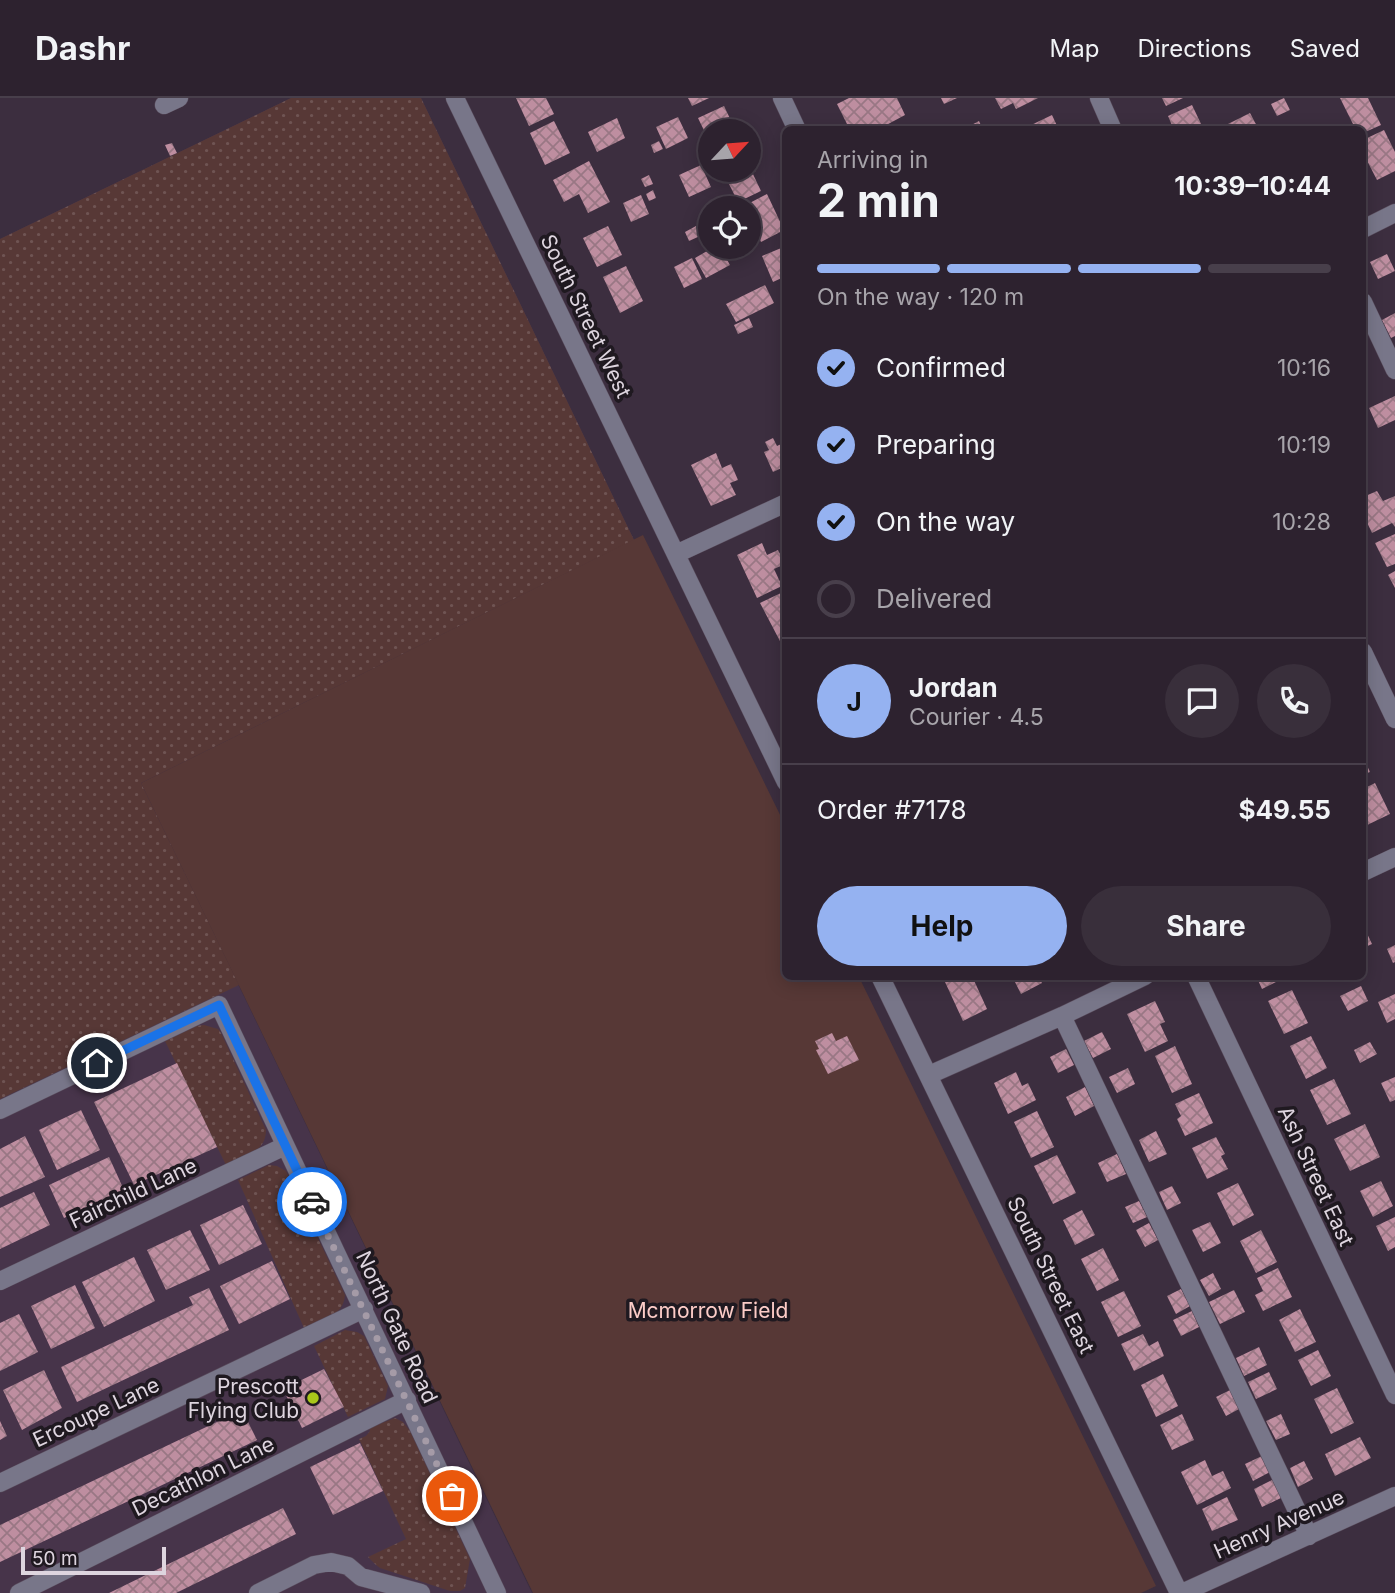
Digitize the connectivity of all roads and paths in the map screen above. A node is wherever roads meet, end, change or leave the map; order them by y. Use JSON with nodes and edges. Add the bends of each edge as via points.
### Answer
{"nodes":[{"id":1,"x":455,"y":98,"type":"edge"},
{"id":2,"x":782,"y":98,"type":"edge"},
{"id":3,"x":1098,"y":98,"type":"edge"},
{"id":4,"x":795,"y":126,"type":"edge"},
{"id":5,"x":1112,"y":126,"type":"edge"},
{"id":6,"x":1395,"y":213,"type":"edge"},
{"id":7,"x":1366,"y":228,"type":"edge"},
{"id":8,"x":1366,"y":308,"type":"edge"},
{"id":9,"x":1395,"y":370,"type":"edge"},
{"id":10,"x":782,"y":505,"type":"edge"},
{"id":11,"x":676,"y":554,"type":"junction"},
{"id":12,"x":1366,"y":658,"type":"edge"},
{"id":13,"x":1395,"y":719,"type":"edge"},
{"id":14,"x":782,"y":774,"type":"edge"},
{"id":15,"x":1395,"y":857,"type":"edge"},
{"id":16,"x":1366,"y":871,"type":"edge"},
{"id":17,"x":882,"y":980,"type":"edge"},
{"id":18,"x":1137,"y":980,"type":"edge"},
{"id":19,"x":1198,"y":980,"type":"edge"},
{"id":20,"x":1062,"y":1016,"type":"junction"},
{"id":21,"x":929,"y":1075,"type":"junction"},
{"id":22,"x":0,"y":1110,"type":"edge"},
{"id":23,"x":285,"y":1146,"type":"junction"},
{"id":24,"x":0,"y":1281,"type":"edge"},
{"id":25,"x":364,"y":1310,"type":"junction"},
{"id":26,"x":1395,"y":1395,"type":"edge"},
{"id":27,"x":407,"y":1400,"type":"junction"},
{"id":28,"x":0,"y":1483,"type":"edge"},
{"id":29,"x":1395,"y":1496,"type":"edge"},
{"id":30,"x":1309,"y":1536,"type":"junction"},
{"id":31,"x":365,"y":1585,"type":"edge"},
{"id":32,"x":19,"y":1593,"type":"edge"},
{"id":33,"x":258,"y":1593,"type":"edge"},
{"id":34,"x":421,"y":1593,"type":"edge"},
{"id":35,"x":498,"y":1593,"type":"edge"},
{"id":36,"x":1180,"y":1593,"type":"edge"}],
"edges":[{"from":1,"to":11,"type":"street","name":"South Street West"},
{"from":2,"to":4,"type":"street"},
{"from":3,"to":5,"type":"street"},
{"from":6,"to":7,"type":"street"},
{"from":8,"to":9,"type":"street"},
{"from":10,"to":11,"type":"street"},
{"from":11,"to":14,"type":"street"},
{"from":12,"to":13,"type":"street"},
{"from":15,"to":16,"type":"street"},
{"from":17,"to":21,"type":"street","name":"South Street East"},
{"from":18,"to":20,"type":"street"},
{"from":19,"to":26,"type":"street","name":"Ash Street East"},
{"from":20,"to":21,"type":"street"},
{"from":20,"to":30,"type":"street"},
{"from":21,"to":36,"type":"street","name":"South Street East"},
{"from":22,"to":23,"type":"street","name":"North Gate Road","via":[[219,1005]]},
{"from":23,"to":24,"type":"street","name":"Fairchild Lane"},
{"from":23,"to":25,"type":"street","name":"North Gate Road"},
{"from":25,"to":27,"type":"street","name":"North Gate Road"},
{"from":25,"to":28,"type":"street","name":"Ercoupe Lane"},
{"from":27,"to":32,"type":"street","name":"Decathlon Lane"},
{"from":27,"to":35,"type":"street","name":"North Gate Road"},
{"from":29,"to":30,"type":"street","name":"Henry Avenue"},
{"from":30,"to":36,"type":"street","name":"Henry Avenue"},
{"from":31,"to":33,"type":"street","via":[[348,1566],[331,1562],[314,1565]]},
{"from":31,"to":34,"type":"street"}]}
